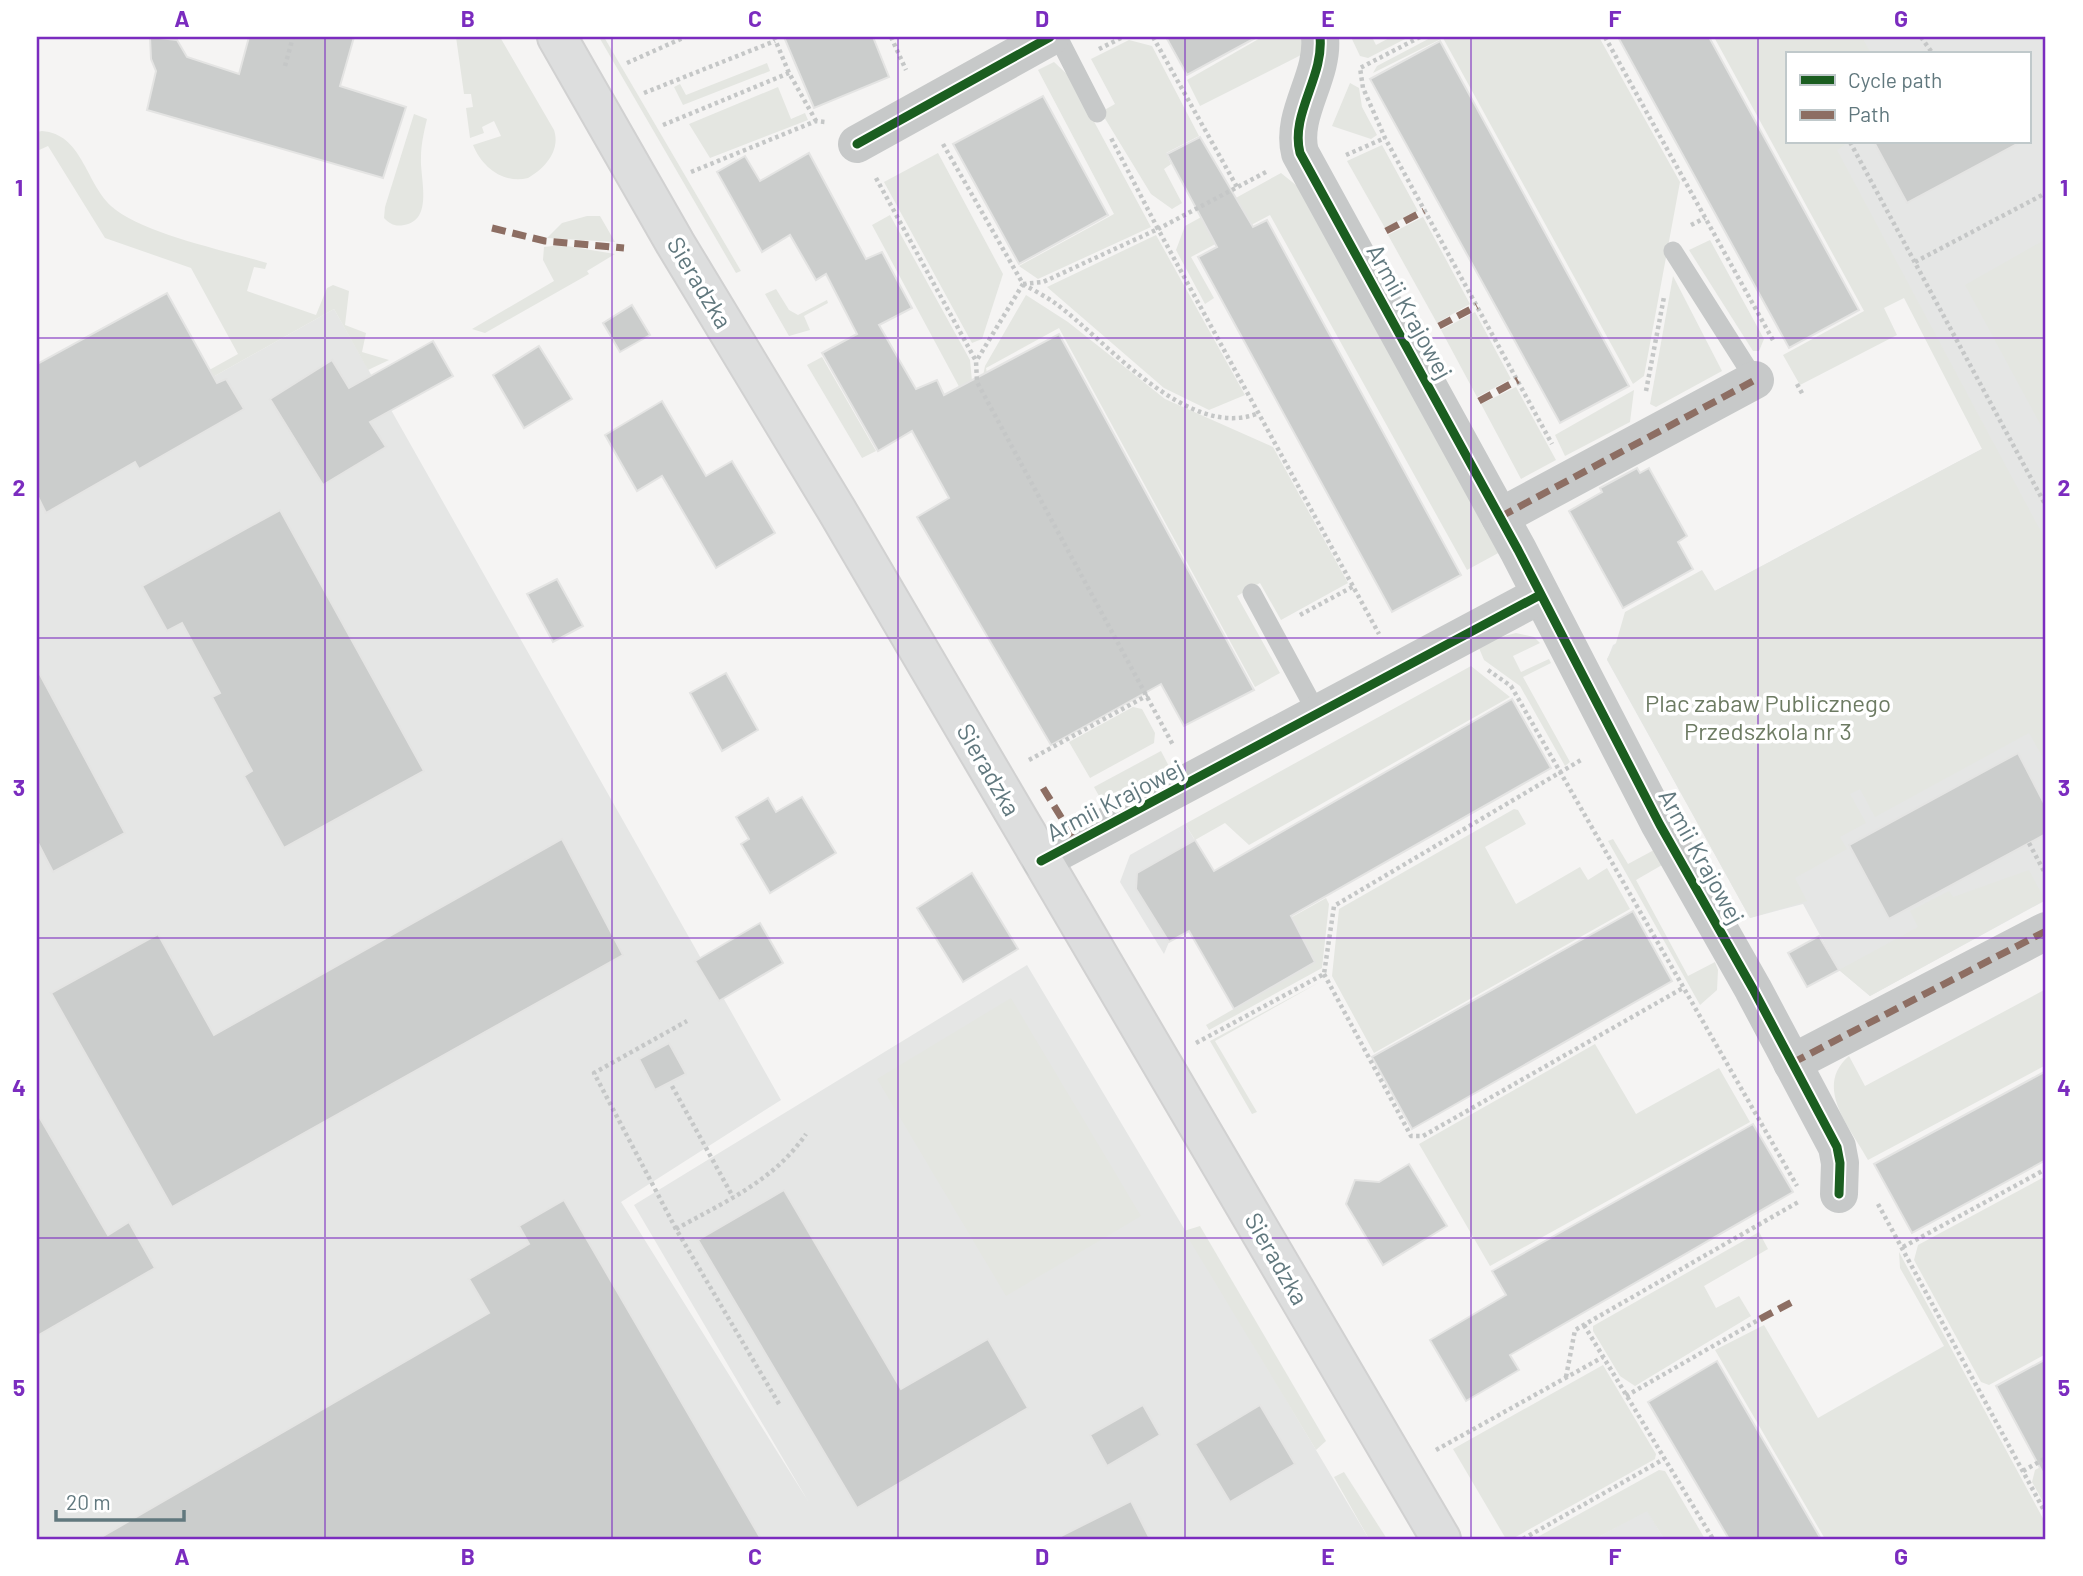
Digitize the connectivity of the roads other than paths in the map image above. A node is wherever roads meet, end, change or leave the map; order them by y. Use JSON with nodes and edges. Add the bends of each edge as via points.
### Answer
{"nodes":[{"id":1,"x":557,"y":37,"type":"edge"},
{"id":2,"x":1050,"y":37,"type":"edge"},
{"id":3,"x":1058,"y":37,"type":"edge"},
{"id":4,"x":1320,"y":37,"type":"edge"},
{"id":5,"x":1097,"y":113,"type":"road end"},
{"id":6,"x":857,"y":144,"type":"road end"},
{"id":7,"x":1673,"y":251,"type":"road end"},
{"id":8,"x":1773,"y":376,"type":"joint"},
{"id":9,"x":1500,"y":517,"type":"junction"},
{"id":10,"x":1252,"y":593,"type":"dead end"},
{"id":11,"x":1539,"y":595,"type":"junction"},
{"id":12,"x":1318,"y":715,"type":"junction"},
{"id":13,"x":1041,"y":862,"type":"junction"},
{"id":14,"x":2046,"y":931,"type":"edge"},
{"id":15,"x":1792,"y":1063,"type":"junction"},
{"id":16,"x":1828,"y":1191,"type":"road end"},
{"id":17,"x":1441,"y":1539,"type":"edge"}],
"edges":[{"from":1,"to":13,"type":"main road","name":"Sieradzka"},
{"from":2,"to":6,"type":"street"},
{"from":3,"to":5,"type":"lane"},
{"from":4,"to":9,"type":"street","name":"Armii Krajowej","via":[[1315,77],[1299,125],[1300,153]]},
{"from":7,"to":8,"type":"lane"},
{"from":8,"to":9,"type":"street"},
{"from":9,"to":11,"type":"street","name":"Armii Krajowej"},
{"from":10,"to":12,"type":"lane"},
{"from":11,"to":12,"type":"street","name":"Armii Krajowej"},
{"from":11,"to":15,"type":"street","name":"Armii Krajowej"},
{"from":12,"to":13,"type":"street","name":"Armii Krajowej"},
{"from":13,"to":17,"type":"main road","name":"Sieradzka"},
{"from":14,"to":15,"type":"street"},
{"from":15,"to":16,"type":"street","name":"Armii Krajowej","via":[[1837,1147]]}]}
